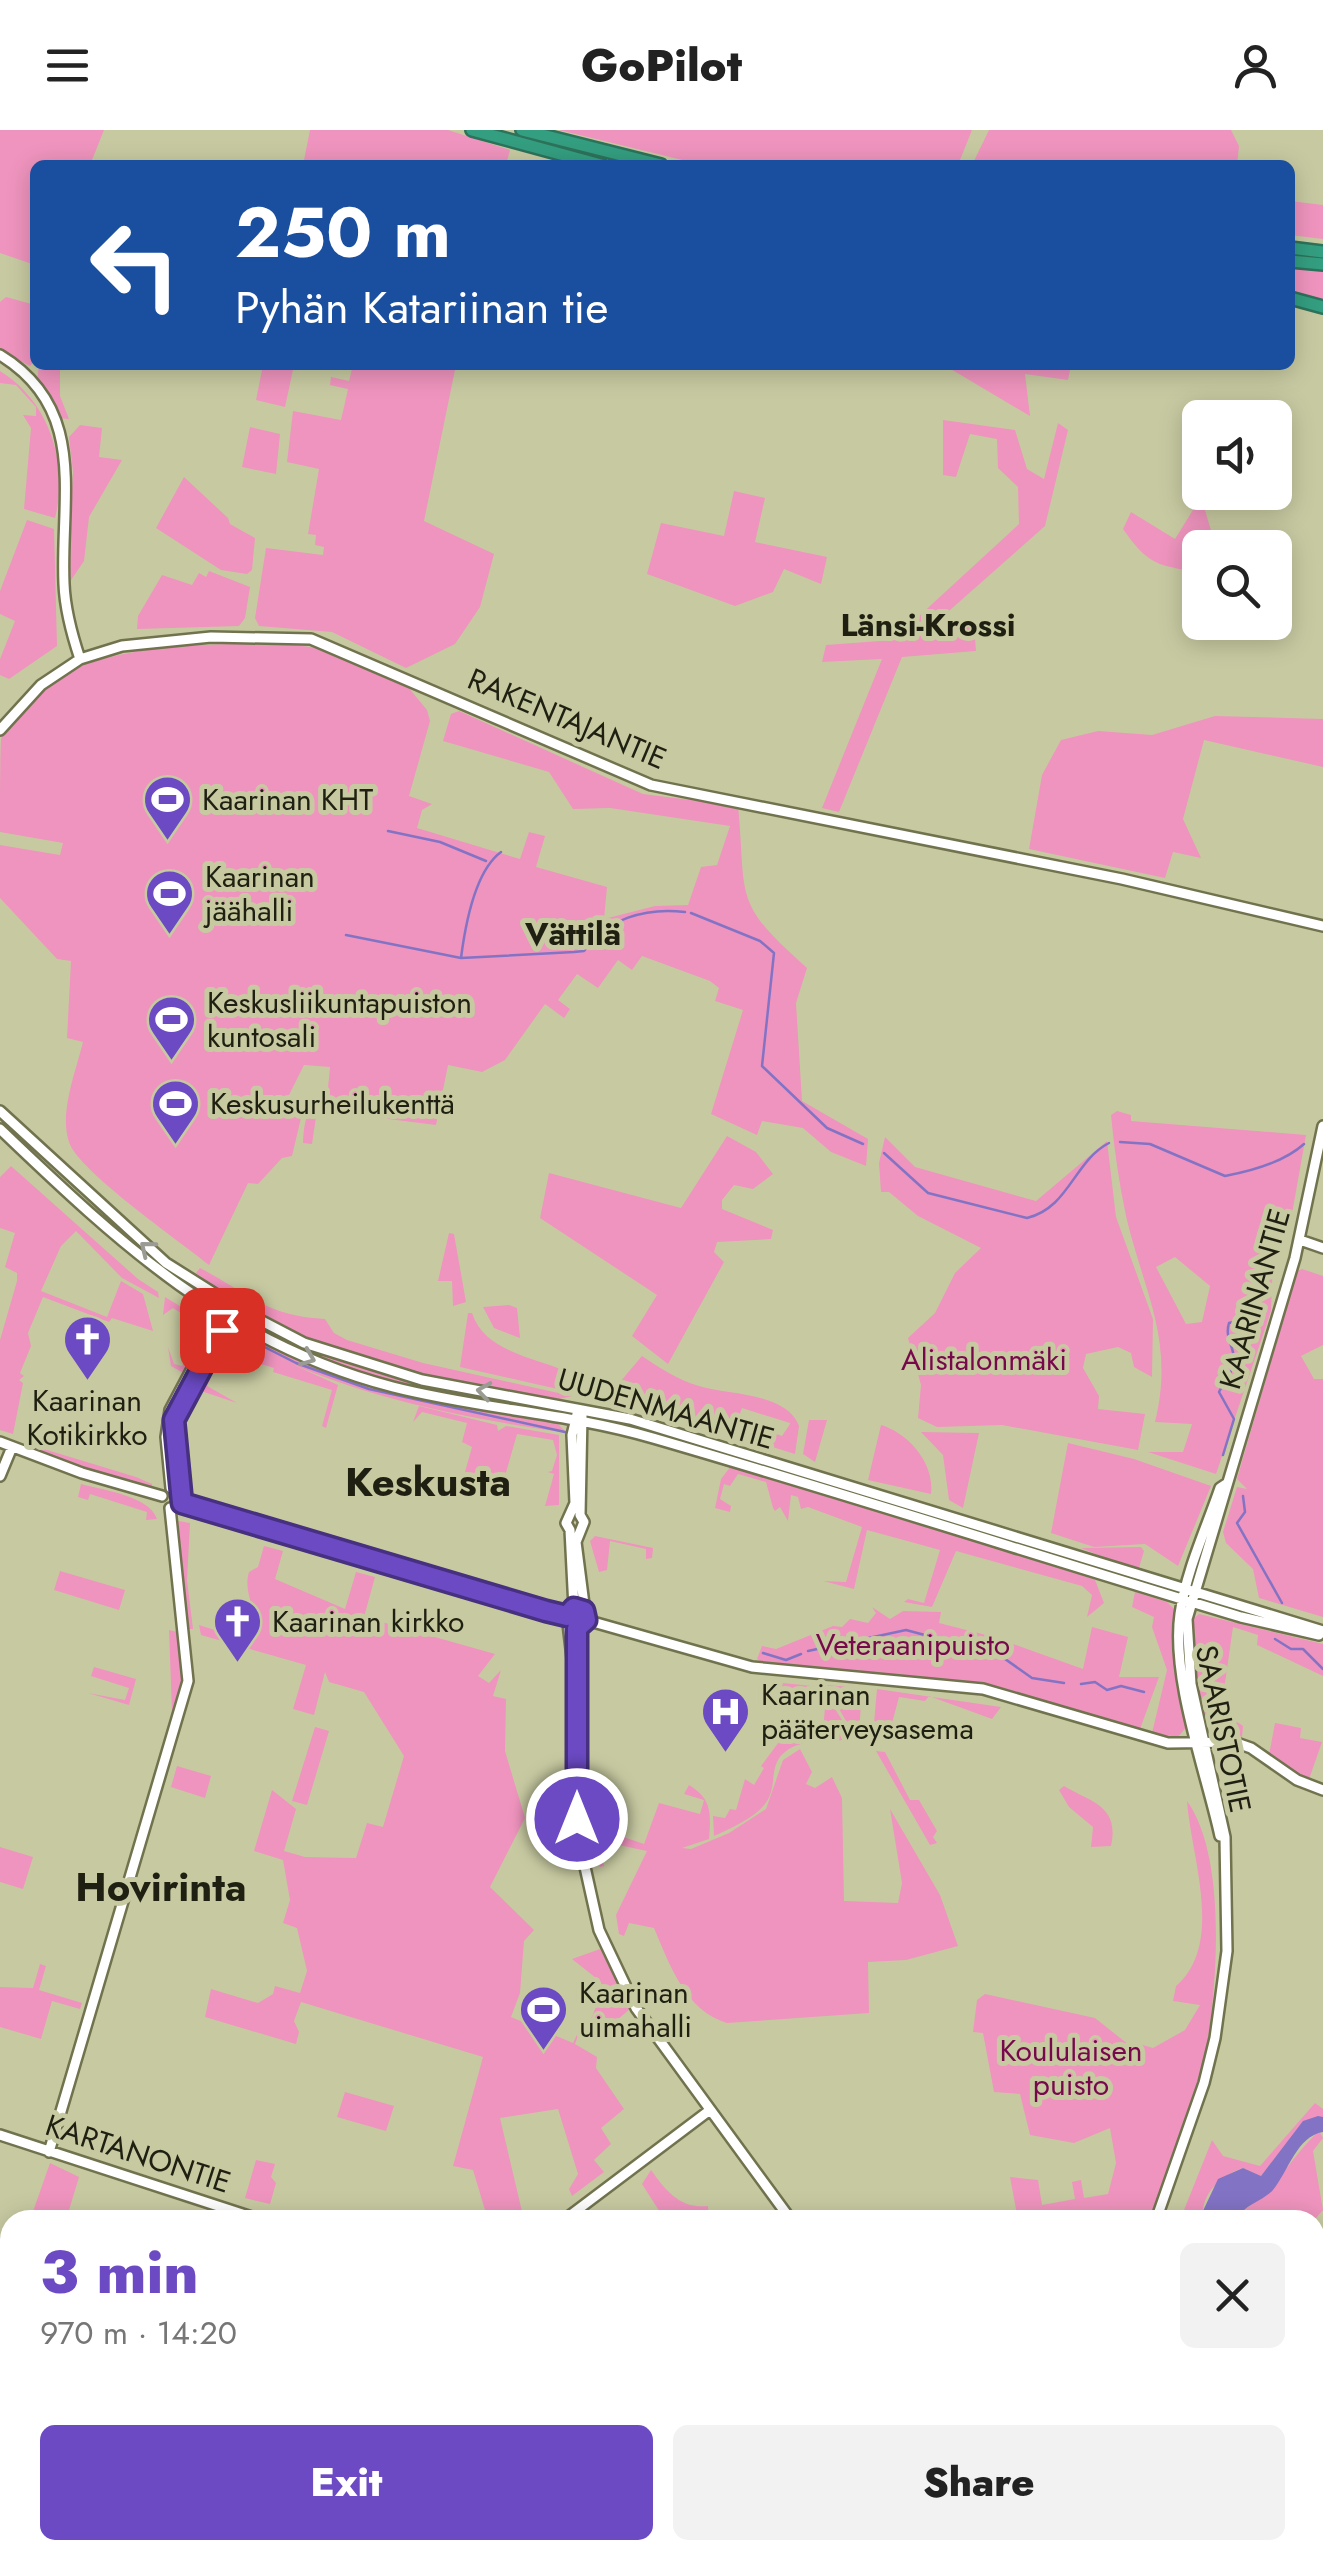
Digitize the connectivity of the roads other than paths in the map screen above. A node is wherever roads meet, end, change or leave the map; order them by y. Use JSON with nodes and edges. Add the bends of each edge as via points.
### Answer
{"nodes":[{"id":1,"x":472,"y":130,"type":"edge"},
{"id":2,"x":522,"y":130,"type":"edge"},
{"id":3,"x":583,"y":160,"type":"edge"},
{"id":4,"x":641,"y":160,"type":"edge"},
{"id":5,"x":1295,"y":249,"type":"edge"},
{"id":6,"x":1323,"y":252,"type":"edge"},
{"id":7,"x":1295,"y":261,"type":"edge"},
{"id":8,"x":1323,"y":264,"type":"edge"},
{"id":9,"x":1295,"y":299,"type":"edge"},
{"id":10,"x":1323,"y":307,"type":"edge"},
{"id":11,"x":0,"y":355,"type":"edge"},
{"id":12,"x":80,"y":659,"type":"junction"},
{"id":13,"x":0,"y":730,"type":"edge"},
{"id":14,"x":1323,"y":926,"type":"edge"},
{"id":15,"x":0,"y":1111,"type":"edge"},
{"id":16,"x":1323,"y":1126,"type":"edge"},
{"id":17,"x":0,"y":1129,"type":"edge"},
{"id":18,"x":1300,"y":1240,"type":"junction"},
{"id":19,"x":1323,"y":1248,"type":"edge"},
{"id":20,"x":231,"y":1305,"type":"junction"},
{"id":21,"x":225,"y":1317,"type":"junction"},
{"id":22,"x":580,"y":1407,"type":"junction"},
{"id":23,"x":579,"y":1420,"type":"junction"},
{"id":24,"x":0,"y":1442,"type":"edge"},
{"id":25,"x":12,"y":1446,"type":"junction"},
{"id":26,"x":0,"y":1476,"type":"edge"},
{"id":27,"x":175,"y":1489,"type":"junction"},
{"id":28,"x":162,"y":1496,"type":"junction"},
{"id":29,"x":182,"y":1503,"type":"junction"},
{"id":30,"x":170,"y":1508,"type":"junction"},
{"id":31,"x":1188,"y":1596,"type":"junction"},
{"id":32,"x":576,"y":1618,"type":"junction"},
{"id":33,"x":1323,"y":1634,"type":"edge"},
{"id":34,"x":1203,"y":1742,"type":"junction"},
{"id":35,"x":1323,"y":1790,"type":"edge"},
{"id":36,"x":710,"y":2110,"type":"junction"},
{"id":37,"x":0,"y":2135,"type":"edge"},
{"id":38,"x":49,"y":2152,"type":"junction"},
{"id":39,"x":230,"y":2210,"type":"edge"},
{"id":40,"x":577,"y":2210,"type":"edge"},
{"id":41,"x":784,"y":2210,"type":"edge"},
{"id":42,"x":1159,"y":2210,"type":"edge"}],
"edges":[{"from":1,"to":3,"type":"highway"},
{"from":2,"to":4,"type":"highway"},
{"from":5,"to":6,"type":"highway"},
{"from":7,"to":8,"type":"highway"},
{"from":9,"to":10,"type":"highway"},
{"from":11,"to":12,"type":"main road","via":[[34,382],[60,428],[64,593]]},
{"from":12,"to":13,"type":"main road","name":"RAKENTAJANTIE","via":[[41,685]]},
{"from":12,"to":14,"type":"main road","name":"RAKENTAJANTIE","via":[[155,640],[311,640],[651,785]]},
{"from":20,"to":15,"type":"main road","name":"UUDENMAANTIE","one_way":true,"via":[[135,1238]]},
{"from":16,"to":18,"type":"main road","name":"KAARINANTIE"},
{"from":17,"to":21,"type":"main road","name":"UUDENMAANTIE","via":[[126,1248]]},
{"from":18,"to":19,"type":"main road"},
{"from":18,"to":31,"type":"main road","name":"KAARINANTIE"},
{"from":20,"to":21,"type":"main road"},
{"from":22,"to":20,"type":"main road","name":"UUDENMAANTIE","one_way":true,"via":[[399,1374],[304,1343]]},
{"from":21,"to":23,"type":"main road","name":"UUDENMAANTIE","one_way":true,"via":[[300,1356],[365,1379]]},
{"from":21,"to":27,"type":"main road","via":[[170,1410],[166,1436]]},
{"from":22,"to":23,"type":"main road"},
{"from":22,"to":31,"type":"main road","name":"UUDENMAANTIE"},
{"from":23,"to":31,"type":"main road","name":"UUDENMAANTIE"},
{"from":23,"to":32,"type":"main road","via":[[577,1514],[584,1524],[574,1531]]},
{"from":24,"to":25,"type":"main road"},
{"from":25,"to":26,"type":"main road"},
{"from":25,"to":28,"type":"main road"},
{"from":27,"to":28,"type":"main road"},
{"from":27,"to":29,"type":"main road"},
{"from":28,"to":30,"type":"main road"},
{"from":29,"to":30,"type":"main road"},
{"from":29,"to":32,"type":"main road"},
{"from":30,"to":38,"type":"main road","via":[[188,1681]]},
{"from":31,"to":33,"type":"main road","name":"UUDENMAANTIE"},
{"from":31,"to":34,"type":"main road","name":"SAARISTOTIE","via":[[1179,1657]]},
{"from":32,"to":34,"type":"main road","via":[[752,1666],[983,1689],[1168,1742]]},
{"from":32,"to":36,"type":"main road","via":[[578,1831],[599,1930],[636,2008]]},
{"from":34,"to":35,"type":"main road","via":[[1246,1746]]},
{"from":34,"to":42,"type":"main road","name":"SAARISTOTIE","via":[[1221,1804],[1228,1952],[1216,2038]]},
{"from":36,"to":40,"type":"main road"},
{"from":36,"to":41,"type":"main road"},
{"from":37,"to":38,"type":"main road","name":"KARTANONTIE"},
{"from":38,"to":39,"type":"main road","name":"KARTANONTIE"}]}
